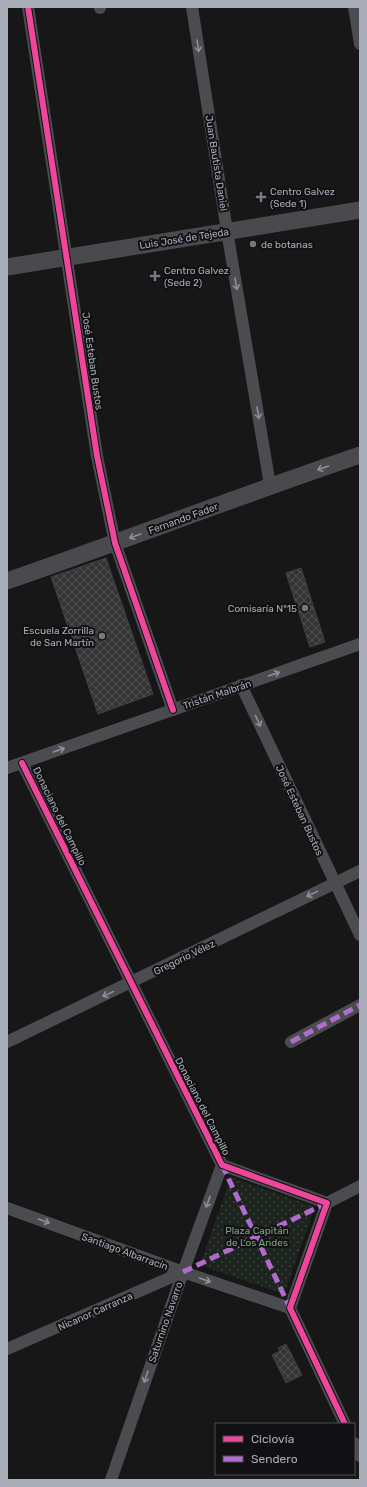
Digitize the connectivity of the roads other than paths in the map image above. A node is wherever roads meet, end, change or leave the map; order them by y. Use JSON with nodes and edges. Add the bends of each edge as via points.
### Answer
{"nodes":[{"id":1,"x":28,"y":7,"type":"edge"},
{"id":2,"x":192,"y":7,"type":"edge"},
{"id":3,"x":354,"y":7,"type":"edge"},
{"id":4,"x":360,"y":44,"type":"edge"},
{"id":5,"x":360,"y":210,"type":"edge"},
{"id":6,"x":228,"y":231,"type":"junction"},
{"id":7,"x":67,"y":257,"type":"junction"},
{"id":8,"x":7,"y":267,"type":"edge"},
{"id":9,"x":360,"y":455,"type":"edge"},
{"id":10,"x":270,"y":485,"type":"junction"},
{"id":11,"x":115,"y":543,"type":"junction"},
{"id":12,"x":7,"y":581,"type":"edge"},
{"id":13,"x":360,"y":644,"type":"edge"},
{"id":14,"x":241,"y":685,"type":"junction"},
{"id":15,"x":172,"y":710,"type":"junction"},
{"id":16,"x":22,"y":763,"type":"junction"},
{"id":17,"x":7,"y":768,"type":"edge"},
{"id":18,"x":360,"y":871,"type":"edge"},
{"id":19,"x":335,"y":883,"type":"junction"},
{"id":20,"x":360,"y":935,"type":"edge"},
{"id":21,"x":131,"y":983,"type":"junction"},
{"id":22,"x":360,"y":1005,"type":"edge"},
{"id":23,"x":7,"y":1042,"type":"edge"},
{"id":24,"x":292,"y":1042,"type":"dead end"},
{"id":25,"x":222,"y":1165,"type":"junction"},
{"id":26,"x":360,"y":1186,"type":"edge"},
{"id":27,"x":327,"y":1203,"type":"junction"},
{"id":28,"x":7,"y":1208,"type":"edge"},
{"id":29,"x":183,"y":1272,"type":"junction"},
{"id":30,"x":290,"y":1308,"type":"junction"},
{"id":31,"x":7,"y":1349,"type":"edge"},
{"id":32,"x":345,"y":1423,"type":"edge"},
{"id":33,"x":355,"y":1446,"type":"edge"},
{"id":34,"x":360,"y":1456,"type":"edge"},
{"id":35,"x":111,"y":1480,"type":"edge"}],
"edges":[{"from":1,"to":7,"type":"street","name":"José Esteban Bustos"},
{"from":2,"to":6,"type":"street","name":"Juan Bautista Daniel","one_way":true},
{"from":3,"to":4,"type":"street"},
{"from":5,"to":6,"type":"main road","name":"Luis José de Tejeda"},
{"from":6,"to":7,"type":"main road","name":"Luis José de Tejeda"},
{"from":6,"to":10,"type":"street","name":"Juan Bautista Daniel","one_way":true},
{"from":7,"to":8,"type":"main road","name":"Luis José de Tejeda"},
{"from":7,"to":11,"type":"street","name":"José Esteban Bustos","via":[[97,456]]},
{"from":9,"to":10,"type":"main road","name":"Fernando Fader","one_way":true},
{"from":10,"to":11,"type":"main road","name":"Fernando Fader","one_way":true},
{"from":11,"to":12,"type":"main road","name":"Fernando Fader"},
{"from":11,"to":15,"type":"street","name":"José Esteban Bustos"},
{"from":14,"to":13,"type":"street","name":"Tristán Malbrán","one_way":true},
{"from":14,"to":15,"type":"street","name":"Tristán Malbrán"},
{"from":14,"to":19,"type":"street","name":"José Esteban Bustos","one_way":true},
{"from":16,"to":15,"type":"street","name":"Tristán Malbrán","one_way":true},
{"from":16,"to":17,"type":"street","name":"Tristán Malbrán"},
{"from":16,"to":21,"type":"street","name":"Donaciano del Campillo"},
{"from":18,"to":19,"type":"street","name":"Gregorio Vélez"},
{"from":19,"to":20,"type":"street","name":"José Esteban Bustos"},
{"from":19,"to":21,"type":"street","name":"Gregorio Vélez","one_way":true},
{"from":21,"to":23,"type":"street","name":"Gregorio Vélez","one_way":true},
{"from":21,"to":25,"type":"street","name":"Donaciano del Campillo"},
{"from":22,"to":24,"type":"street"},
{"from":25,"to":27,"type":"street","name":"Donaciano del Campillo"},
{"from":25,"to":29,"type":"street","name":"Saturnino Navarro","one_way":true},
{"from":26,"to":27,"type":"street"},
{"from":27,"to":30,"type":"street"},
{"from":28,"to":29,"type":"street","name":"Santiago Albarracín","one_way":true},
{"from":29,"to":30,"type":"street","name":"Santiago Albarracín","one_way":true},
{"from":29,"to":31,"type":"street","name":"Nicanor Carranza"},
{"from":29,"to":35,"type":"street","name":"Saturnino Navarro","one_way":true},
{"from":30,"to":32,"type":"street"},
{"from":33,"to":34,"type":"street"}]}
